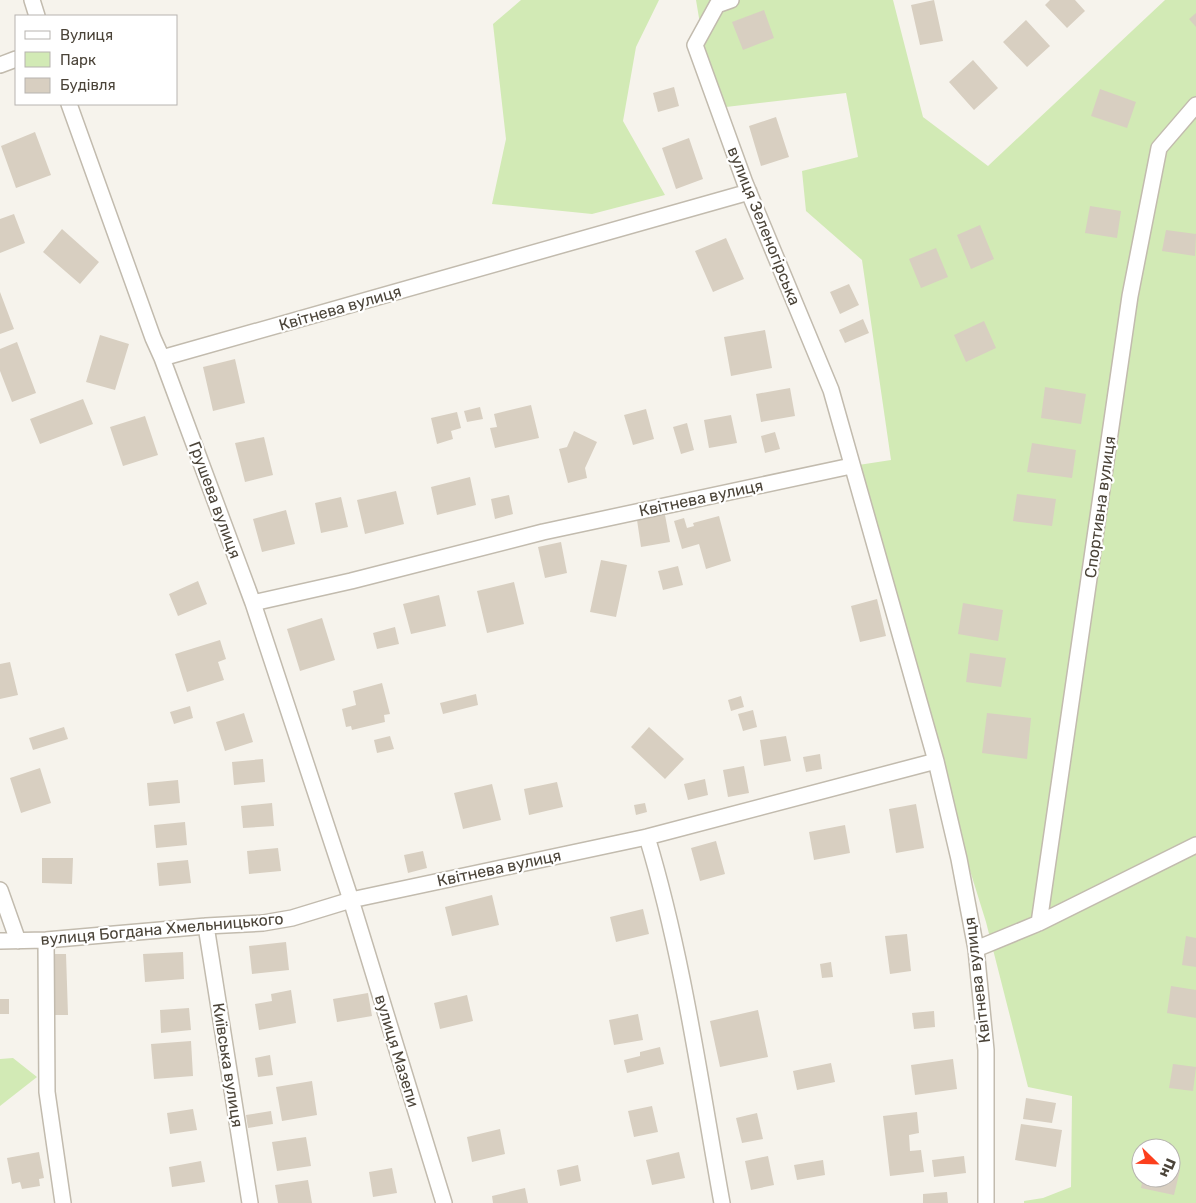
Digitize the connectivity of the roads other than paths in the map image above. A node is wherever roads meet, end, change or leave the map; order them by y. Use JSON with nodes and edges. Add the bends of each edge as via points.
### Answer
{"nodes":[{"id":1,"x":32,"y":0,"type":"edge"},
{"id":2,"x":731,"y":0,"type":"edge"},
{"id":3,"x":37,"y":15,"type":"edge"},
{"id":4,"x":15,"y":59,"type":"edge"},
{"id":5,"x":0,"y":65,"type":"edge"},
{"id":6,"x":69,"y":105,"type":"edge"},
{"id":7,"x":1196,"y":105,"type":"edge"},
{"id":8,"x":749,"y":192,"type":"junction"},
{"id":9,"x":162,"y":358,"type":"junction"},
{"id":10,"x":852,"y":466,"type":"junction"},
{"id":11,"x":252,"y":603,"type":"junction"},
{"id":12,"x":936,"y":761,"type":"junction"},
{"id":13,"x":647,"y":837,"type":"junction"},
{"id":14,"x":1196,"y":845,"type":"edge"},
{"id":15,"x":0,"y":890,"type":"edge"},
{"id":16,"x":351,"y":900,"type":"junction"},
{"id":17,"x":1039,"y":923,"type":"junction"},
{"id":18,"x":206,"y":926,"type":"junction"},
{"id":19,"x":46,"y":940,"type":"junction"},
{"id":20,"x":0,"y":941,"type":"edge"},
{"id":21,"x":18,"y":942,"type":"junction"},
{"id":22,"x":976,"y":949,"type":"junction"},
{"id":23,"x":63,"y":1203,"type":"edge"},
{"id":24,"x":250,"y":1203,"type":"edge"},
{"id":25,"x":444,"y":1203,"type":"edge"},
{"id":26,"x":722,"y":1203,"type":"edge"},
{"id":27,"x":986,"y":1203,"type":"edge"}],
"edges":[{"from":1,"to":3,"type":"street"},
{"from":2,"to":8,"type":"street","name":"вулиця Зеленогірська","via":[[717,5],[695,45]]},
{"from":4,"to":5,"type":"street"},
{"from":6,"to":9,"type":"street","name":"Грушева вулиця"},
{"from":7,"to":17,"type":"street","name":"Спортивна вулиця","via":[[1159,148],[1132,287]]},
{"from":8,"to":9,"type":"street","name":"Квітнева вулиця"},
{"from":8,"to":10,"type":"street","name":"вулиця Зеленогірська","via":[[831,390]]},
{"from":9,"to":11,"type":"street","name":"Грушева вулиця"},
{"from":10,"to":11,"type":"street","name":"Квітнева вулиця","via":[[543,532]]},
{"from":10,"to":12,"type":"street","name":"Квітнева вулиця"},
{"from":11,"to":16,"type":"street","name":"Грушева вулиця"},
{"from":12,"to":13,"type":"street","name":"Квітнева вулиця"},
{"from":12,"to":22,"type":"street","name":"Квітнева вулиця","via":[[960,859]]},
{"from":13,"to":16,"type":"street","name":"Квітнева вулиця"},
{"from":13,"to":26,"type":"street","via":[[666,905]]},
{"from":14,"to":17,"type":"street"},
{"from":15,"to":21,"type":"street"},
{"from":16,"to":18,"type":"street","name":"вулиця Богдана Хмельницького","via":[[292,918]]},
{"from":16,"to":25,"type":"street","name":"вулиця Мазепи"},
{"from":17,"to":22,"type":"street"},
{"from":18,"to":19,"type":"street","name":"вулиця Богдана Хмельницького"},
{"from":18,"to":24,"type":"street","name":"Київська вулиця"},
{"from":19,"to":21,"type":"street","name":"вулиця Богдана Хмельницького"},
{"from":19,"to":23,"type":"street","via":[[47,1092]]},
{"from":20,"to":21,"type":"street","name":"вулиця Богдана Хмельницького"},
{"from":22,"to":27,"type":"street","name":"Квітнева вулиця","via":[[986,1050]]}]}
